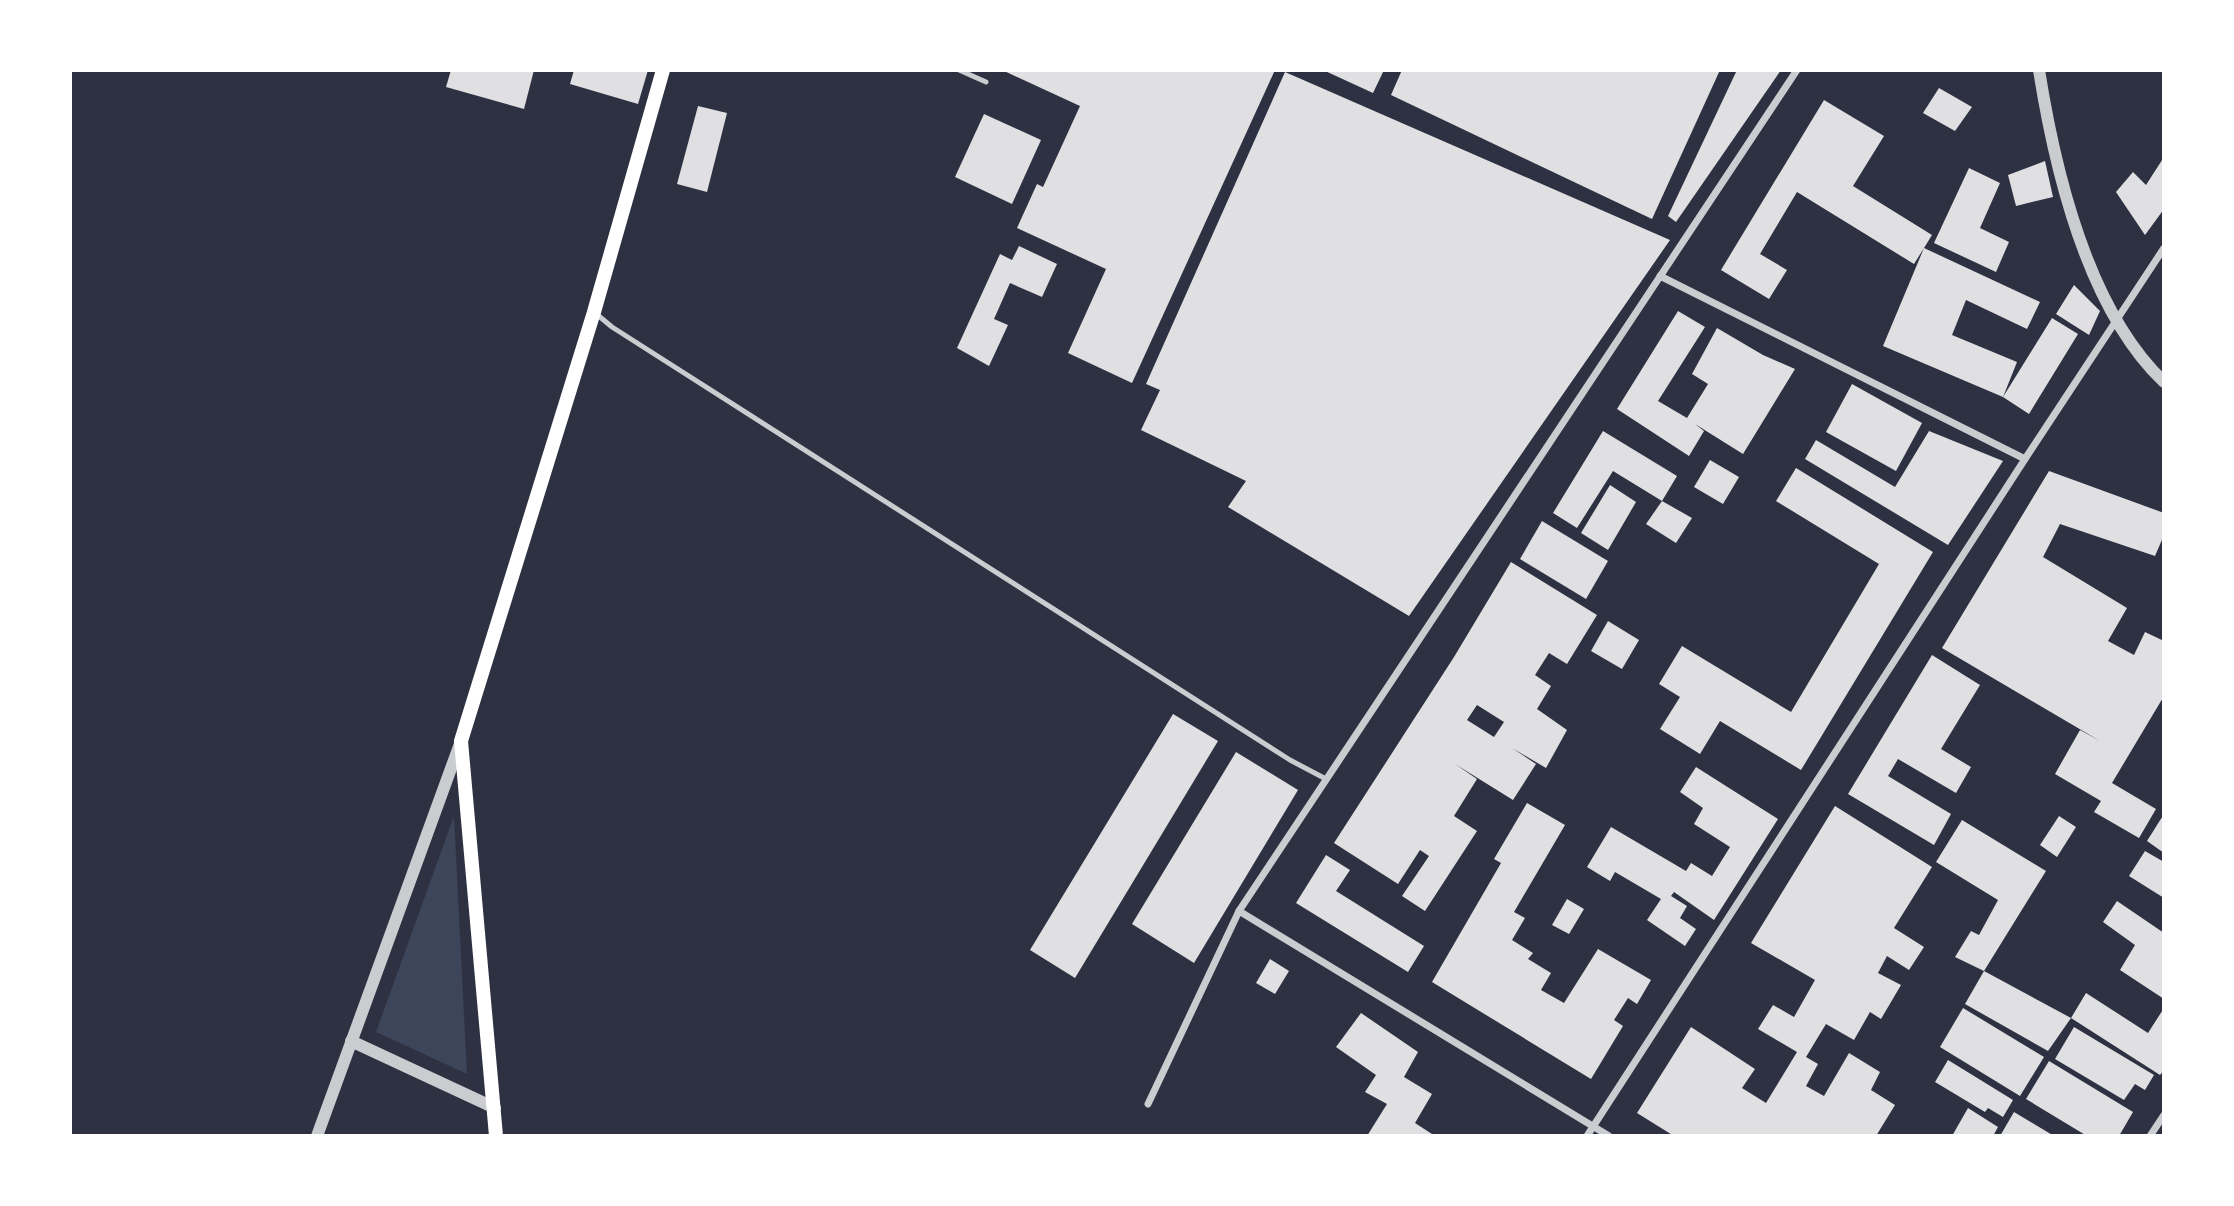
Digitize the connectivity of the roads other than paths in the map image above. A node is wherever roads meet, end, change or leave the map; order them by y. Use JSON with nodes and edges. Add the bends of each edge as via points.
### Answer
{"nodes":[{"id":1,"x":663,"y":70,"type":"edge"},
{"id":2,"x":960,"y":70,"type":"edge"},
{"id":3,"x":1797,"y":70,"type":"edge"},
{"id":4,"x":2039,"y":70,"type":"edge"},
{"id":5,"x":986,"y":82,"type":"dead end"},
{"id":6,"x":2164,"y":248,"type":"edge"},
{"id":7,"x":1660,"y":276,"type":"junction"},
{"id":8,"x":594,"y":312,"type":"junction"},
{"id":9,"x":2115,"y":321,"type":"junction"},
{"id":10,"x":2164,"y":382,"type":"edge"},
{"id":11,"x":2025,"y":459,"type":"junction"},
{"id":12,"x":461,"y":741,"type":"junction"},
{"id":13,"x":1326,"y":779,"type":"junction"},
{"id":14,"x":1239,"y":911,"type":"junction"},
{"id":15,"x":351,"y":1041,"type":"junction"},
{"id":16,"x":1148,"y":1104,"type":"dead end"},
{"id":17,"x":495,"y":1108,"type":"junction"},
{"id":18,"x":2164,"y":1115,"type":"edge"},
{"id":19,"x":1592,"y":1126,"type":"junction"},
{"id":20,"x":317,"y":1136,"type":"edge"},
{"id":21,"x":496,"y":1136,"type":"edge"},
{"id":22,"x":1587,"y":1136,"type":"edge"},
{"id":23,"x":1609,"y":1136,"type":"edge"},
{"id":24,"x":2150,"y":1136,"type":"edge"}],
"edges":[{"from":1,"to":8,"type":"main road"},
{"from":2,"to":5,"type":"lane"},
{"from":3,"to":7,"type":"street"},
{"from":4,"to":9,"type":"street","via":[[2069,211]]},
{"from":6,"to":9,"type":"street"},
{"from":7,"to":11,"type":"street"},
{"from":7,"to":13,"type":"street"},
{"from":8,"to":12,"type":"main road"},
{"from":8,"to":13,"type":"lane","via":[[1266,745]]},
{"from":9,"to":10,"type":"street"},
{"from":9,"to":11,"type":"street"},
{"from":11,"to":19,"type":"street"},
{"from":12,"to":15,"type":"street"},
{"from":12,"to":17,"type":"main road"},
{"from":13,"to":14,"type":"street"},
{"from":14,"to":16,"type":"street"},
{"from":14,"to":19,"type":"street"},
{"from":15,"to":17,"type":"street"},
{"from":15,"to":20,"type":"street"},
{"from":17,"to":21,"type":"main road"},
{"from":18,"to":24,"type":"street"},
{"from":19,"to":22,"type":"street"},
{"from":19,"to":23,"type":"street"}]}
